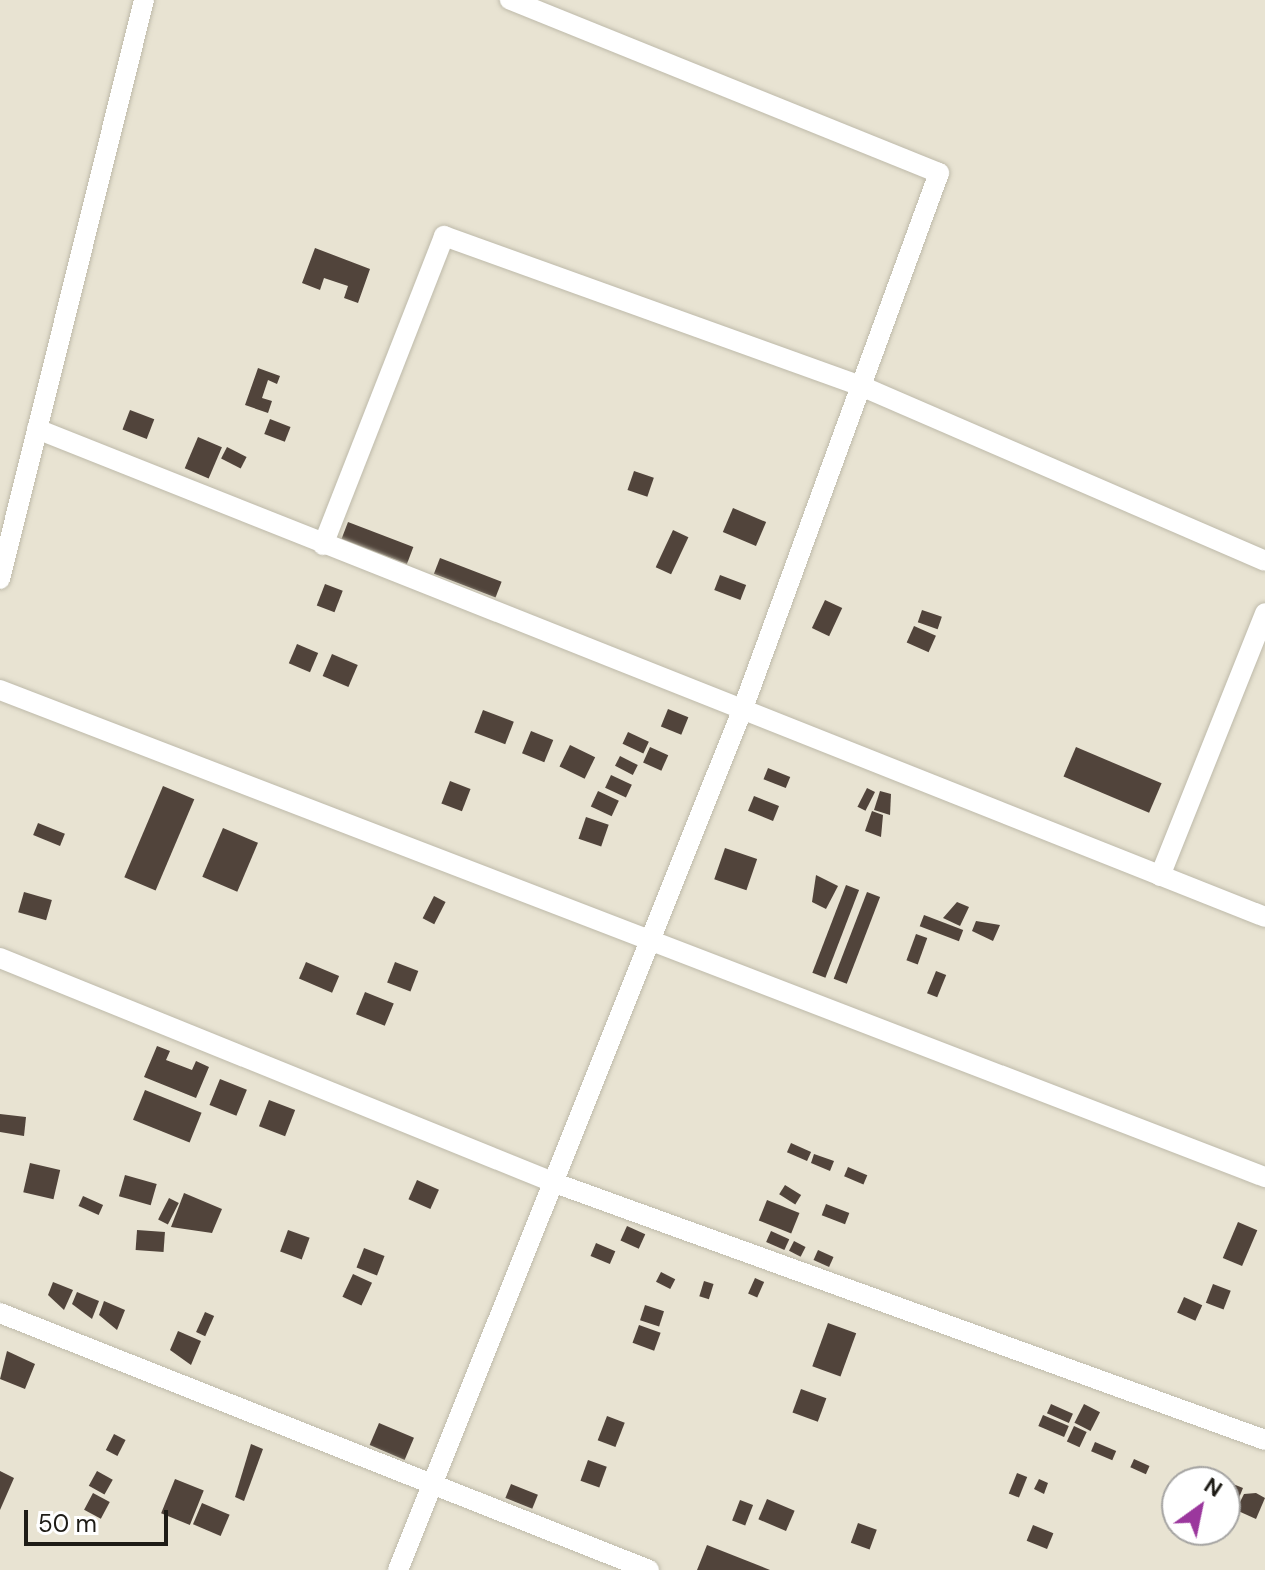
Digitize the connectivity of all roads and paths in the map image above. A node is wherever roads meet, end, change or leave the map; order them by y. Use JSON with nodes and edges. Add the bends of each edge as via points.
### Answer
{"nodes":[{"id":1,"x":144,"y":0,"type":"edge"},
{"id":2,"x":510,"y":0,"type":"edge"},
{"id":3,"x":861,"y":386,"type":"junction"},
{"id":4,"x":37,"y":429,"type":"junction"},
{"id":5,"x":323,"y":545,"type":"junction"},
{"id":6,"x":1265,"y":561,"type":"edge"},
{"id":7,"x":0,"y":579,"type":"edge"},
{"id":8,"x":1265,"y":613,"type":"edge"},
{"id":9,"x":0,"y":690,"type":"edge"},
{"id":10,"x":742,"y":711,"type":"junction"},
{"id":11,"x":1160,"y":876,"type":"junction"},
{"id":12,"x":1265,"y":917,"type":"edge"},
{"id":13,"x":651,"y":942,"type":"junction"},
{"id":14,"x":0,"y":958,"type":"edge"},
{"id":15,"x":1265,"y":1177,"type":"edge"},
{"id":16,"x":555,"y":1183,"type":"junction"},
{"id":17,"x":0,"y":1313,"type":"edge"},
{"id":18,"x":1265,"y":1440,"type":"edge"},
{"id":19,"x":430,"y":1487,"type":"junction"},
{"id":20,"x":398,"y":1570,"type":"edge"},
{"id":21,"x":649,"y":1570,"type":"edge"}],
"edges":[{"from":1,"to":4,"type":"street"},
{"from":2,"to":3,"type":"street","via":[[939,173]]},
{"from":3,"to":5,"type":"street","via":[[444,236]]},
{"from":3,"to":6,"type":"street"},
{"from":3,"to":10,"type":"street"},
{"from":4,"to":5,"type":"street"},
{"from":4,"to":7,"type":"street"},
{"from":5,"to":10,"type":"street"},
{"from":8,"to":11,"type":"street"},
{"from":9,"to":13,"type":"street"},
{"from":10,"to":11,"type":"street"},
{"from":10,"to":13,"type":"street"},
{"from":11,"to":12,"type":"street"},
{"from":13,"to":15,"type":"street"},
{"from":13,"to":16,"type":"street"},
{"from":14,"to":16,"type":"street"},
{"from":16,"to":18,"type":"street"},
{"from":16,"to":19,"type":"street"},
{"from":17,"to":19,"type":"street"},
{"from":19,"to":20,"type":"street"},
{"from":19,"to":21,"type":"street"}]}
